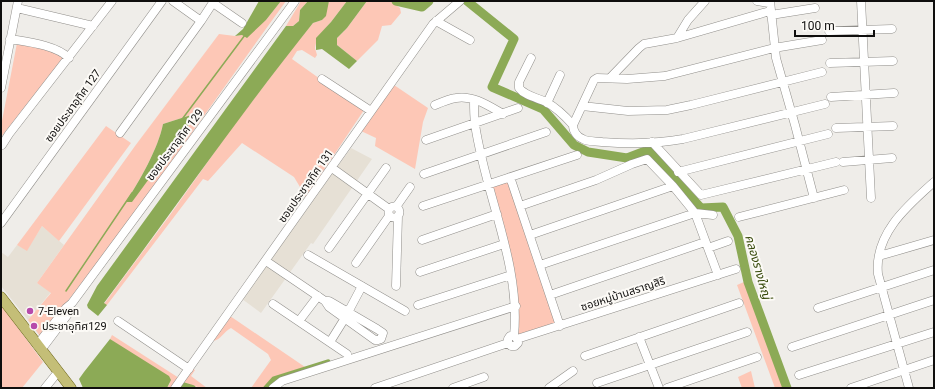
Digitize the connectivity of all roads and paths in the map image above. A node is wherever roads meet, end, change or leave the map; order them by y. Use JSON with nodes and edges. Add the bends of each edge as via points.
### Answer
{"nodes":[{"id":1,"x":112,"y":1,"type":"edge"},
{"id":2,"x":162,"y":1,"type":"edge"},
{"id":3,"x":173,"y":1,"type":"edge"},
{"id":4,"x":295,"y":1,"type":"edge"},
{"id":5,"x":460,"y":1,"type":"edge"},
{"id":6,"x":705,"y":1,"type":"edge"},
{"id":7,"x":757,"y":1,"type":"edge"},
{"id":8,"x":861,"y":1,"type":"edge"},
{"id":9,"x":213,"y":2,"type":"edge"},
{"id":10,"x":17,"y":5,"type":"edge"},
{"id":11,"x":770,"y":8,"type":"edge"},
{"id":12,"x":815,"y":8,"type":"dead end"},
{"id":13,"x":201,"y":21,"type":"junction"},
{"id":14,"x":436,"y":21,"type":"junction"},
{"id":15,"x":242,"y":23,"type":"dead end"},
{"id":16,"x":93,"y":26,"type":"junction"},
{"id":17,"x":892,"y":29,"type":"dead end"},
{"id":18,"x":862,"y":30,"type":"junction"},
{"id":19,"x":829,"y":31,"type":"dead end"},
{"id":20,"x":677,"y":38,"type":"junction"},
{"id":21,"x":10,"y":39,"type":"junction"},
{"id":22,"x":470,"y":40,"type":"dead end"},
{"id":23,"x":822,"y":40,"type":"dead end"},
{"id":24,"x":774,"y":48,"type":"junction"},
{"id":25,"x":69,"y":58,"type":"junction"},
{"id":26,"x":531,"y":58,"type":"dead end"},
{"id":27,"x":893,"y":61,"type":"dead end"},
{"id":28,"x":864,"y":62,"type":"junction"},
{"id":29,"x":830,"y":63,"type":"dead end"},
{"id":30,"x":822,"y":72,"type":"dead end"},
{"id":31,"x":560,"y":75,"type":"dead end"},
{"id":32,"x":610,"y":78,"type":"junction"},
{"id":33,"x":322,"y":79,"type":"dead end"},
{"id":34,"x":783,"y":82,"type":"junction"},
{"id":35,"x":1,"y":88,"type":"edge"},
{"id":36,"x":894,"y":93,"type":"dead end"},
{"id":37,"x":865,"y":94,"type":"junction"},
{"id":38,"x":831,"y":96,"type":"dead end"},
{"id":39,"x":474,"y":100,"type":"junction"},
{"id":40,"x":547,"y":103,"type":"junction"},
{"id":41,"x":825,"y":104,"type":"dead end"},
{"id":42,"x":435,"y":105,"type":"dead end"},
{"id":43,"x":582,"y":106,"type":"junction"},
{"id":44,"x":518,"y":108,"type":"dead end"},
{"id":45,"x":371,"y":111,"type":"junction"},
{"id":46,"x":792,"y":112,"type":"junction"},
{"id":47,"x":503,"y":114,"type":"junction"},
{"id":48,"x":475,"y":123,"type":"junction"},
{"id":49,"x":572,"y":125,"type":"junction"},
{"id":50,"x":893,"y":126,"type":"dead end"},
{"id":51,"x":867,"y":127,"type":"junction"},
{"id":52,"x":836,"y":128,"type":"dead end"},
{"id":53,"x":546,"y":132,"type":"dead end"},
{"id":54,"x":120,"y":133,"type":"dead end"},
{"id":55,"x":828,"y":134,"type":"dead end"},
{"id":56,"x":426,"y":140,"type":"dead end"},
{"id":57,"x":800,"y":141,"type":"junction"},
{"id":58,"x":652,"y":142,"type":"junction"},
{"id":59,"x":2,"y":146,"type":"edge"},
{"id":60,"x":481,"y":155,"type":"junction"},
{"id":61,"x":577,"y":155,"type":"dead end"},
{"id":62,"x":892,"y":158,"type":"dead end"},
{"id":63,"x":868,"y":159,"type":"junction"},
{"id":64,"x":332,"y":168,"type":"junction"},
{"id":65,"x":386,"y":168,"type":"dead end"},
{"id":66,"x":807,"y":170,"type":"junction"},
{"id":67,"x":678,"y":172,"type":"junction"},
{"id":68,"x":424,"y":174,"type":"dead end"},
{"id":69,"x":510,"y":177,"type":"junction"},
{"id":70,"x":934,"y":182,"type":"edge"},
{"id":71,"x":489,"y":184,"type":"junction"},
{"id":72,"x":673,"y":186,"type":"junction"},
{"id":73,"x":410,"y":187,"type":"dead end"},
{"id":74,"x":844,"y":190,"type":"dead end"},
{"id":75,"x":368,"y":194,"type":"junction"},
{"id":76,"x":814,"y":198,"type":"junction"},
{"id":77,"x":870,"y":198,"type":"dead end"},
{"id":78,"x":423,"y":206,"type":"dead end"},
{"id":79,"x":520,"y":206,"type":"junction"},
{"id":80,"x":393,"y":212,"type":"junction"},
{"id":81,"x":695,"y":213,"type":"junction"},
{"id":82,"x":497,"y":214,"type":"junction"},
{"id":83,"x":713,"y":215,"type":"dead end"},
{"id":84,"x":739,"y":217,"type":"dead end"},
{"id":85,"x":1,"y":223,"type":"edge"},
{"id":86,"x":530,"y":236,"type":"junction"},
{"id":87,"x":422,"y":240,"type":"dead end"},
{"id":88,"x":934,"y":240,"type":"edge"},
{"id":89,"x":728,"y":241,"type":"dead end"},
{"id":90,"x":504,"y":244,"type":"junction"},
{"id":91,"x":706,"y":245,"type":"junction"},
{"id":92,"x":329,"y":248,"type":"dead end"},
{"id":93,"x":308,"y":255,"type":"dead end"},
{"id":94,"x":879,"y":256,"type":"junction"},
{"id":95,"x":266,"y":261,"type":"junction"},
{"id":96,"x":356,"y":263,"type":"dead end"},
{"id":97,"x":540,"y":265,"type":"junction"},
{"id":98,"x":736,"y":269,"type":"dead end"},
{"id":99,"x":934,"y":270,"type":"edge"},
{"id":100,"x":420,"y":272,"type":"dead end"},
{"id":101,"x":511,"y":275,"type":"junction"},
{"id":102,"x":718,"y":275,"type":"junction"},
{"id":103,"x":362,"y":286,"type":"junction"},
{"id":104,"x":396,"y":286,"type":"dead end"},
{"id":105,"x":882,"y":287,"type":"junction"},
{"id":106,"x":550,"y":295,"type":"junction"},
{"id":107,"x":318,"y":296,"type":"junction"},
{"id":108,"x":1,"y":297,"type":"edge"},
{"id":109,"x":934,"y":300,"type":"edge"},
{"id":110,"x":739,"y":303,"type":"dead end"},
{"id":111,"x":273,"y":304,"type":"dead end"},
{"id":112,"x":418,"y":305,"type":"dead end"},
{"id":113,"x":516,"y":306,"type":"junction"},
{"id":114,"x":818,"y":308,"type":"dead end"},
{"id":115,"x":405,"y":312,"type":"dead end"},
{"id":116,"x":889,"y":314,"type":"junction"},
{"id":117,"x":346,"y":315,"type":"junction"},
{"id":118,"x":118,"y":321,"type":"dead end"},
{"id":119,"x":299,"y":321,"type":"junction"},
{"id":120,"x":560,"y":326,"type":"junction"},
{"id":121,"x":747,"y":332,"type":"dead end"},
{"id":122,"x":934,"y":332,"type":"edge"},
{"id":123,"x":516,"y":337,"type":"junction"},
{"id":124,"x":639,"y":337,"type":"junction"},
{"id":125,"x":330,"y":342,"type":"junction"},
{"id":126,"x":897,"y":343,"type":"junction"},
{"id":127,"x":39,"y":347,"type":"junction"},
{"id":128,"x":792,"y":347,"type":"dead end"},
{"id":129,"x":347,"y":354,"type":"dead end"},
{"id":130,"x":585,"y":356,"type":"dead end"},
{"id":131,"x":757,"y":357,"type":"dead end"},
{"id":132,"x":934,"y":360,"type":"edge"},
{"id":133,"x":650,"y":365,"type":"junction"},
{"id":134,"x":189,"y":369,"type":"junction"},
{"id":135,"x":904,"y":370,"type":"junction"},
{"id":136,"x":573,"y":371,"type":"dead end"},
{"id":137,"x":58,"y":372,"type":"junction"},
{"id":138,"x":799,"y":375,"type":"dead end"},
{"id":139,"x":484,"y":377,"type":"dead end"},
{"id":140,"x":597,"y":383,"type":"dead end"},
{"id":141,"x":457,"y":387,"type":"edge"},
{"id":142,"x":46,"y":388,"type":"edge"},
{"id":143,"x":71,"y":388,"type":"edge"},
{"id":144,"x":175,"y":388,"type":"edge"},
{"id":145,"x":273,"y":388,"type":"edge"},
{"id":146,"x":375,"y":388,"type":"edge"},
{"id":147,"x":549,"y":388,"type":"edge"},
{"id":148,"x":659,"y":388,"type":"edge"},
{"id":149,"x":667,"y":388,"type":"edge"},
{"id":150,"x":851,"y":388,"type":"edge"},
{"id":151,"x":909,"y":388,"type":"edge"}],
"edges":[{"from":1,"to":16,"type":"street"},
{"from":2,"to":85,"type":"street","name":"ซอยประชาอุทิศ 127"},
{"from":3,"to":13,"type":"street"},
{"from":4,"to":127,"type":"street","name":"ซอยประชาอุทิศ 129","via":[[72,303],[69,313]]},
{"from":5,"to":14,"type":"street","name":"ซอยประชาอุทิศ 131"},
{"from":6,"to":20,"type":"street","via":[[688,20]]},
{"from":7,"to":11,"type":"street"},
{"from":8,"to":18,"type":"street"},
{"from":9,"to":13,"type":"street"},
{"from":9,"to":15,"type":"street"},
{"from":10,"to":16,"type":"street"},
{"from":10,"to":21,"type":"street"},
{"from":11,"to":12,"type":"street"},
{"from":11,"to":20,"type":"street"},
{"from":11,"to":24,"type":"street"},
{"from":13,"to":54,"type":"street"},
{"from":14,"to":22,"type":"street"},
{"from":14,"to":45,"type":"street","name":"ซอยประชาอุทิศ 131"},
{"from":16,"to":25,"type":"street"},
{"from":17,"to":18,"type":"street"},
{"from":18,"to":19,"type":"street"},
{"from":18,"to":28,"type":"street"},
{"from":20,"to":32,"type":"street","via":[[642,46]]},
{"from":21,"to":25,"type":"street","via":[[55,49]]},
{"from":21,"to":35,"type":"street"},
{"from":23,"to":24,"type":"street"},
{"from":24,"to":32,"type":"street","via":[[665,76]]},
{"from":24,"to":34,"type":"street"},
{"from":25,"to":59,"type":"street"},
{"from":26,"to":40,"type":"street","via":[[519,82],[519,88],[522,92]]},
{"from":27,"to":28,"type":"street"},
{"from":28,"to":29,"type":"street"},
{"from":28,"to":37,"type":"street"},
{"from":30,"to":34,"type":"street"},
{"from":31,"to":40,"type":"street"},
{"from":32,"to":43,"type":"street","via":[[595,79]]},
{"from":33,"to":45,"type":"street"},
{"from":34,"to":43,"type":"street","via":[[667,110],[628,111]]},
{"from":34,"to":46,"type":"street"},
{"from":36,"to":37,"type":"street"},
{"from":37,"to":38,"type":"street"},
{"from":37,"to":51,"type":"street"},
{"from":39,"to":42,"type":"street","via":[[456,98]]},
{"from":39,"to":47,"type":"street","via":[[485,103]]},
{"from":39,"to":48,"type":"street"},
{"from":40,"to":49,"type":"street","via":[[563,114]]},
{"from":41,"to":46,"type":"street"},
{"from":43,"to":49,"type":"street"},
{"from":44,"to":47,"type":"street"},
{"from":45,"to":64,"type":"street","name":"ซอยประชาอุทิศ 131"},
{"from":46,"to":57,"type":"street"},
{"from":46,"to":58,"type":"street","via":[[683,139]]},
{"from":47,"to":48,"type":"street"},
{"from":48,"to":56,"type":"street"},
{"from":48,"to":60,"type":"street"},
{"from":49,"to":58,"type":"street","via":[[578,135],[586,140],[627,144]]},
{"from":50,"to":51,"type":"street"},
{"from":51,"to":52,"type":"street"},
{"from":51,"to":63,"type":"street"},
{"from":53,"to":60,"type":"street"},
{"from":55,"to":57,"type":"street"},
{"from":57,"to":66,"type":"street"},
{"from":57,"to":67,"type":"street"},
{"from":58,"to":67,"type":"street"},
{"from":60,"to":68,"type":"street"},
{"from":60,"to":71,"type":"street"},
{"from":61,"to":69,"type":"street"},
{"from":62,"to":63,"type":"street"},
{"from":63,"to":66,"type":"street","via":[[840,162]]},
{"from":63,"to":77,"type":"street"},
{"from":64,"to":75,"type":"street"},
{"from":64,"to":95,"type":"street","name":"ซอยประชาอุทิศ 131"},
{"from":65,"to":75,"type":"street"},
{"from":66,"to":67,"type":"street","via":[[701,195]]},
{"from":66,"to":76,"type":"street"},
{"from":69,"to":71,"type":"street"},
{"from":69,"to":79,"type":"street"},
{"from":70,"to":94,"type":"street","via":[[894,221]]},
{"from":71,"to":78,"type":"street"},
{"from":71,"to":82,"type":"street"},
{"from":72,"to":79,"type":"street","via":[[646,158],[596,180]]},
{"from":72,"to":81,"type":"street"},
{"from":72,"to":86,"type":"street"},
{"from":73,"to":80,"type":"street"},
{"from":74,"to":76,"type":"street"},
{"from":75,"to":80,"type":"street"},
{"from":75,"to":92,"type":"street"},
{"from":76,"to":84,"type":"street"},
{"from":79,"to":86,"type":"street"},
{"from":80,"to":96,"type":"street"},
{"from":80,"to":104,"type":"street"},
{"from":81,"to":83,"type":"street"},
{"from":81,"to":91,"type":"street"},
{"from":81,"to":97,"type":"street"},
{"from":82,"to":87,"type":"street"},
{"from":82,"to":90,"type":"street"},
{"from":86,"to":97,"type":"street"},
{"from":88,"to":94,"type":"street"},
{"from":89,"to":91,"type":"street"},
{"from":90,"to":100,"type":"street"},
{"from":90,"to":101,"type":"street"},
{"from":91,"to":102,"type":"street"},
{"from":91,"to":106,"type":"street"},
{"from":93,"to":103,"type":"street"},
{"from":94,"to":105,"type":"street","via":[[877,264]]},
{"from":95,"to":107,"type":"street"},
{"from":95,"to":134,"type":"street","name":"ซอยประชาอุทิศ 131"},
{"from":97,"to":106,"type":"street"},
{"from":98,"to":102,"type":"street","name":"ซอยหมู่บ้านสราญสิริ"},
{"from":99,"to":105,"type":"street"},
{"from":101,"to":112,"type":"street"},
{"from":101,"to":113,"type":"street"},
{"from":102,"to":120,"type":"street","name":"ซอยหมู่บ้านสราญสิริ"},
{"from":103,"to":115,"type":"street"},
{"from":103,"to":117,"type":"street"},
{"from":105,"to":114,"type":"street"},
{"from":105,"to":116,"type":"street"},
{"from":106,"to":120,"type":"street"},
{"from":107,"to":117,"type":"street","via":[[329,307]]},
{"from":107,"to":119,"type":"street"},
{"from":108,"to":127,"type":"main road"},
{"from":109,"to":116,"type":"street"},
{"from":110,"to":124,"type":"street"},
{"from":111,"to":119,"type":"street"},
{"from":113,"to":123,"type":"street"},
{"from":113,"to":145,"type":"street","via":[[282,381]]},
{"from":116,"to":126,"type":"street"},
{"from":116,"to":128,"type":"street"},
{"from":117,"to":125,"type":"street"},
{"from":118,"to":134,"type":"street"},
{"from":119,"to":125,"type":"street"},
{"from":120,"to":123,"type":"street","name":"ซอยหมู่บ้านสราญสิริ"},
{"from":121,"to":133,"type":"street"},
{"from":122,"to":126,"type":"street"},
{"from":123,"to":146,"type":"street","name":"ซอยหมู่บ้านสราญสิริ","via":[[518,343],[515,346],[508,343]]},
{"from":124,"to":130,"type":"street"},
{"from":124,"to":133,"type":"street"},
{"from":125,"to":129,"type":"street"},
{"from":126,"to":135,"type":"street"},
{"from":126,"to":138,"type":"street"},
{"from":127,"to":137,"type":"main road"},
{"from":131,"to":149,"type":"street"},
{"from":132,"to":135,"type":"street"},
{"from":133,"to":140,"type":"street"},
{"from":133,"to":148,"type":"street"},
{"from":134,"to":144,"type":"street","name":"ซอยประชาอุทิศ 131"},
{"from":135,"to":150,"type":"street"},
{"from":135,"to":151,"type":"street"},
{"from":136,"to":147,"type":"street"},
{"from":137,"to":142,"type":"street"},
{"from":137,"to":143,"type":"main road"},
{"from":139,"to":141,"type":"street"}]}
